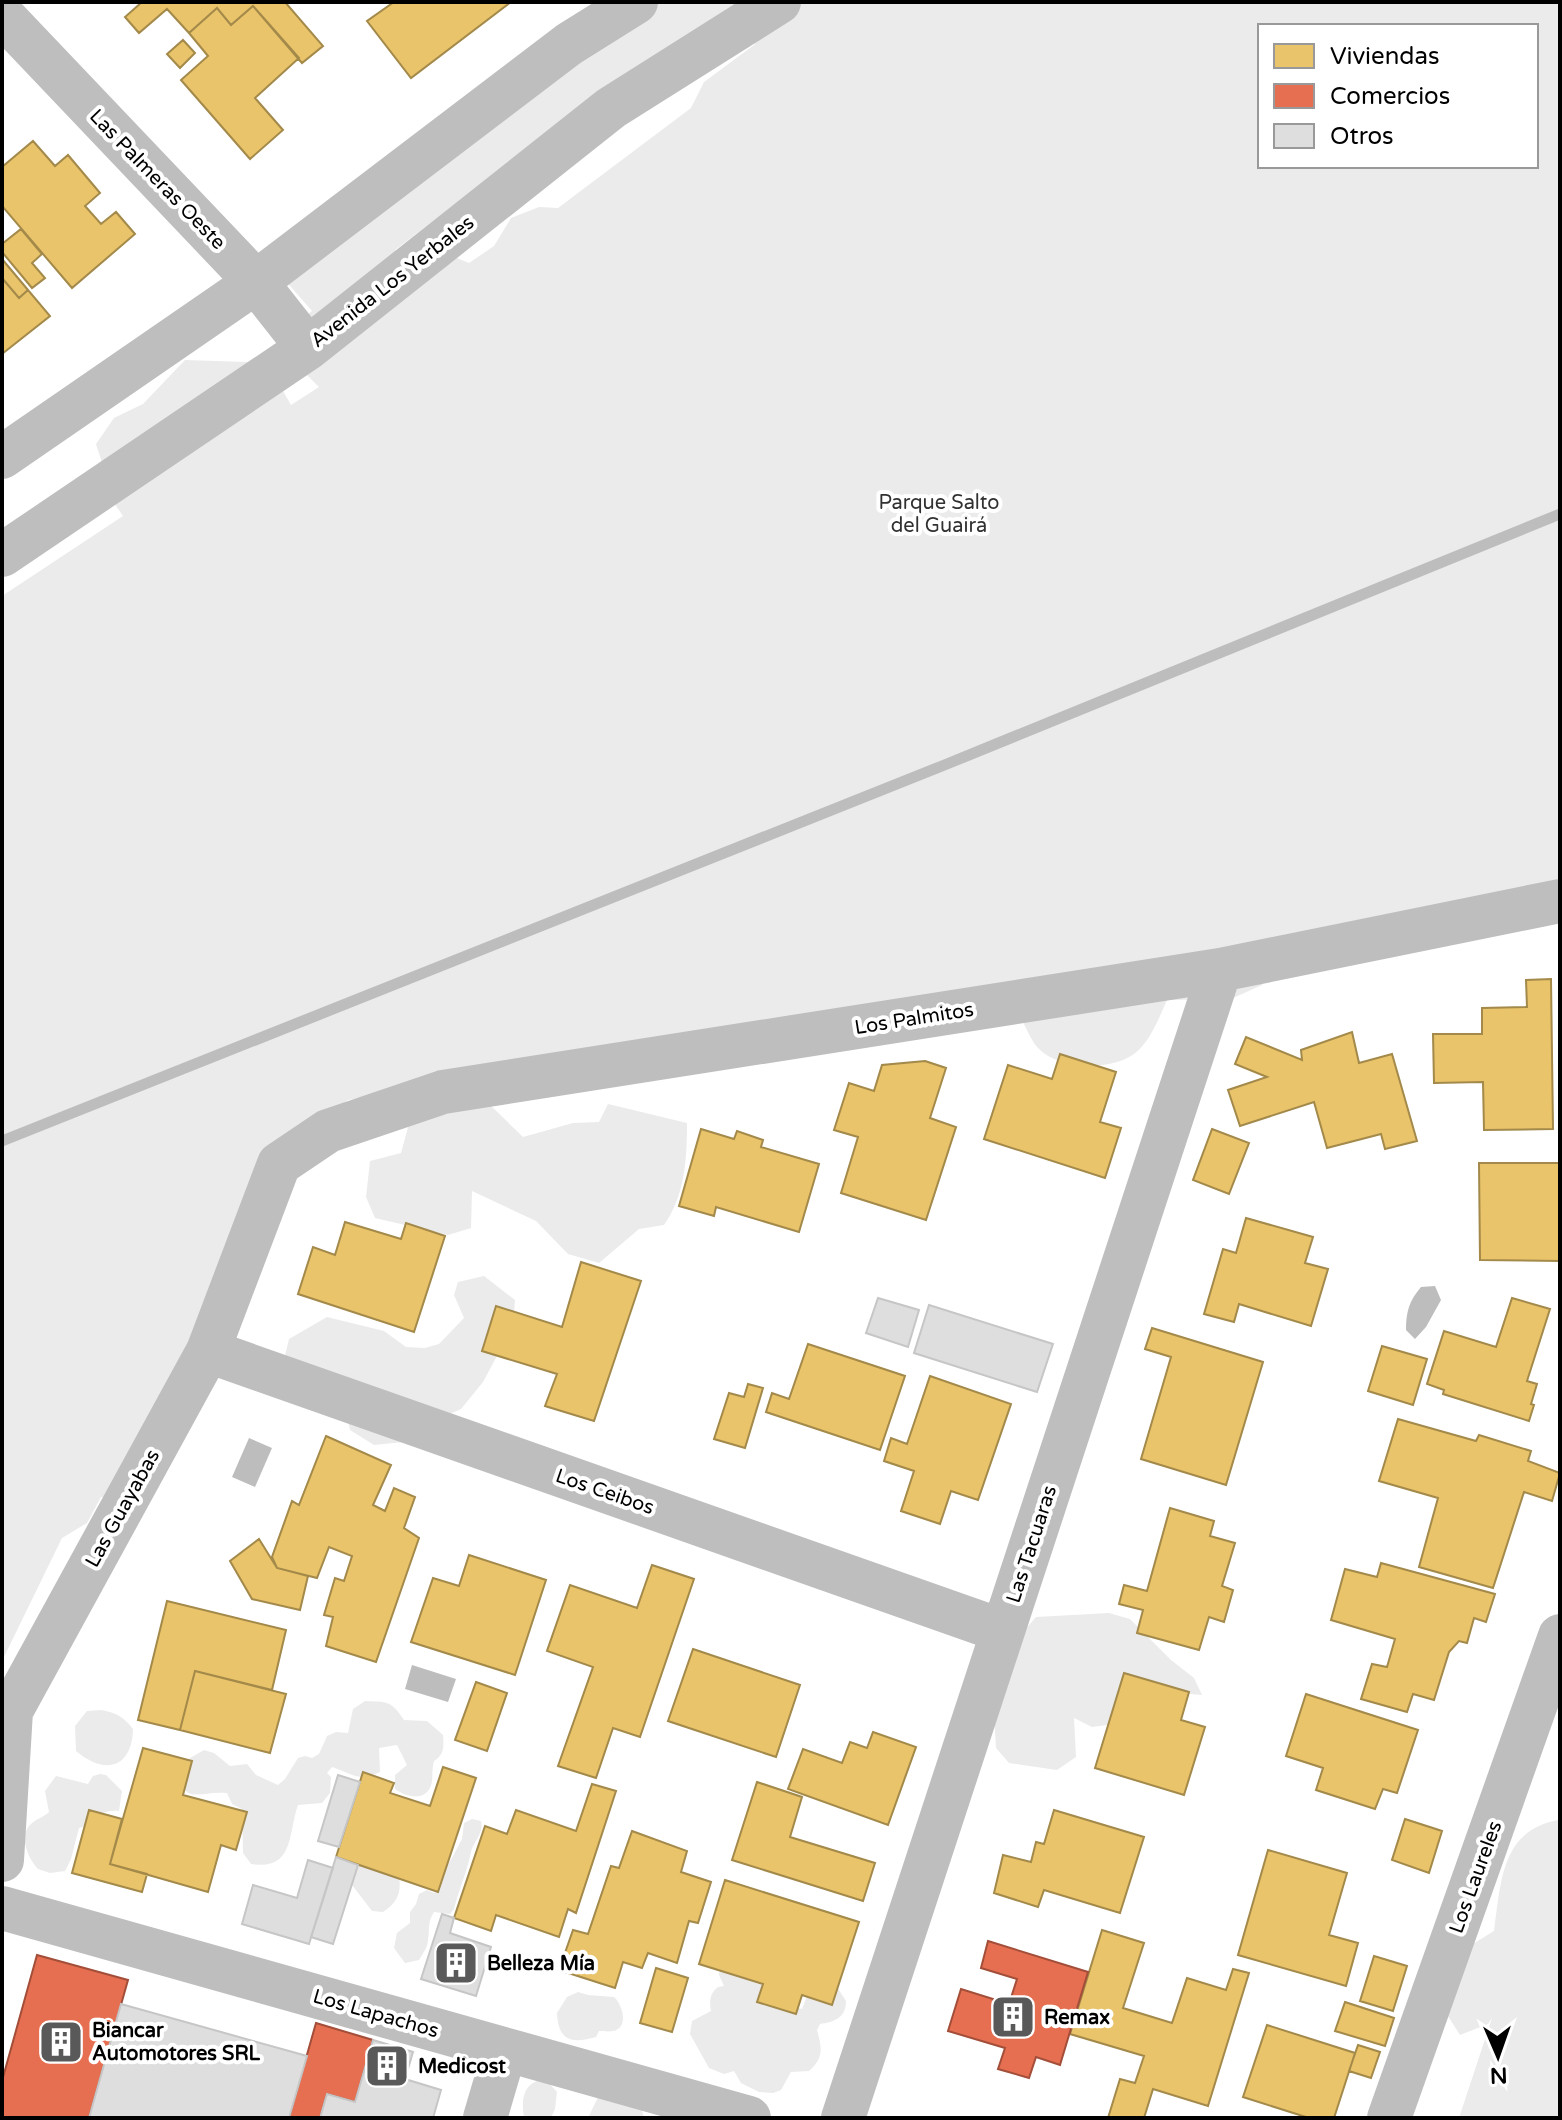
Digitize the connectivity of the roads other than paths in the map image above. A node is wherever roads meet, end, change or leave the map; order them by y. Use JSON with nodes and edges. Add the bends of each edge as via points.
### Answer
{"nodes":[{"id":1,"x":636,"y":2,"type":"edge"},
{"id":2,"x":779,"y":2,"type":"edge"},
{"id":3,"x":2,"y":15,"type":"edge"},
{"id":4,"x":256,"y":282,"type":"junction"},
{"id":5,"x":308,"y":348,"type":"junction"},
{"id":6,"x":2,"y":457,"type":"edge"},
{"id":7,"x":2,"y":555,"type":"edge"},
{"id":8,"x":1560,"y":901,"type":"edge"},
{"id":9,"x":1220,"y":970,"type":"junction"},
{"id":10,"x":279,"y":1164,"type":"joint"},
{"id":11,"x":208,"y":1351,"type":"junction"},
{"id":12,"x":1003,"y":1631,"type":"junction"},
{"id":13,"x":1560,"y":1636,"type":"edge"},
{"id":14,"x":7,"y":1713,"type":"edge"},
{"id":15,"x":2,"y":1860,"type":"edge"},
{"id":16,"x":2,"y":1908,"type":"edge"},
{"id":17,"x":505,"y":2050,"type":"junction"},
{"id":18,"x":485,"y":2118,"type":"edge"},
{"id":19,"x":749,"y":2118,"type":"edge"},
{"id":20,"x":843,"y":2118,"type":"edge"},
{"id":21,"x":1389,"y":2118,"type":"edge"}],
"edges":[{"from":1,"to":4,"type":"street","via":[[569,44]]},
{"from":2,"to":5,"type":"street","name":"Avenida Los Yerbales","via":[[611,108]]},
{"from":3,"to":4,"type":"street","name":"Las Palmeras Oeste"},
{"from":4,"to":5,"type":"street","name":"Las Palmeras Oeste"},
{"from":4,"to":6,"type":"street"},
{"from":5,"to":7,"type":"street","name":"Avenida Los Yerbales"},
{"from":8,"to":9,"type":"street","name":"Los Palmitos"},
{"from":9,"to":10,"type":"street","name":"Los Palmitos","via":[[443,1092],[328,1131]]},
{"from":9,"to":12,"type":"street","name":"Las Tacuaras"},
{"from":10,"to":11,"type":"street","name":"Las Guayabas"},
{"from":11,"to":12,"type":"street","name":"Los Ceibos"},
{"from":11,"to":14,"type":"street","name":"Las Guayabas"},
{"from":12,"to":20,"type":"street","name":"Las Tacuaras"},
{"from":13,"to":21,"type":"street","name":"Los Laureles"},
{"from":14,"to":15,"type":"street","name":"Las Guayabas"},
{"from":16,"to":17,"type":"street","name":"Los Lapachos"},
{"from":17,"to":18,"type":"street"},
{"from":17,"to":19,"type":"street","name":"Los Lapachos"}]}
